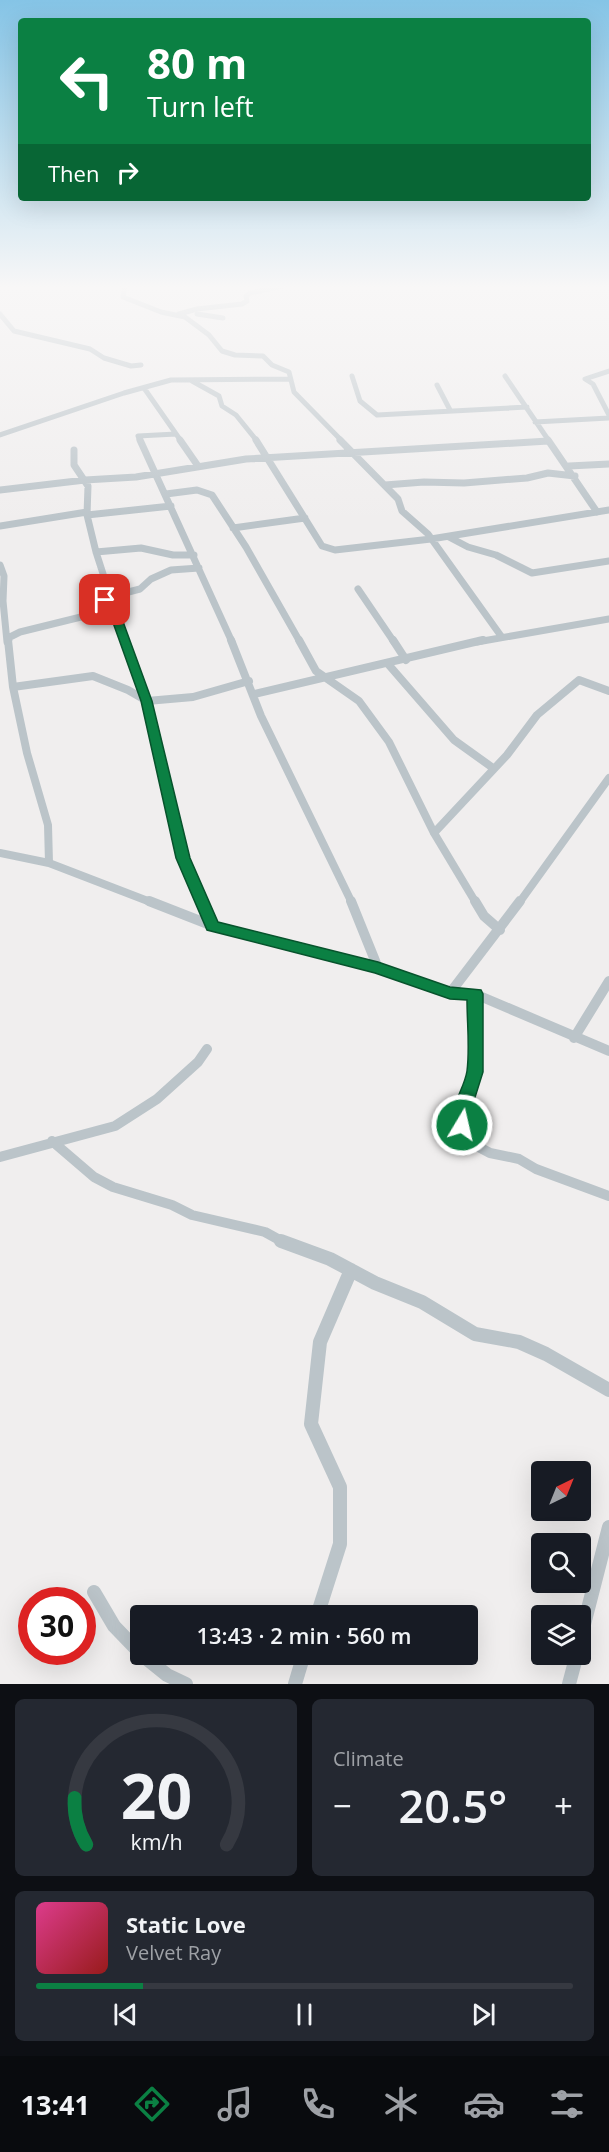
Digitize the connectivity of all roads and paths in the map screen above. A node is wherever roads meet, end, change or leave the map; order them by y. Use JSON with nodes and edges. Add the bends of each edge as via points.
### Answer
{"nodes":[{"id":1,"x":126,"y":365,"type":"edge"},
{"id":2,"x":141,"y":365,"type":"dead end"},
{"id":3,"x":274,"y":365,"type":"edge"},
{"id":4,"x":609,"y":371,"type":"edge"},
{"id":5,"x":352,"y":376,"type":"dead end"},
{"id":6,"x":505,"y":376,"type":"dead end"},
{"id":7,"x":289,"y":379,"type":"junction"},
{"id":8,"x":192,"y":381,"type":"junction"},
{"id":9,"x":437,"y":385,"type":"dead end"},
{"id":10,"x":144,"y":388,"type":"junction"},
{"id":11,"x":527,"y":406,"type":"junction"},
{"id":12,"x":450,"y":410,"type":"junction"},
{"id":13,"x":609,"y":417,"type":"edge"},
{"id":14,"x":535,"y":422,"type":"junction"},
{"id":15,"x":176,"y":434,"type":"junction"},
{"id":16,"x":0,"y":435,"type":"edge"},
{"id":17,"x":548,"y":441,"type":"junction"},
{"id":18,"x":74,"y":450,"type":"dead end"},
{"id":19,"x":353,"y":454,"type":"junction"},
{"id":20,"x":267,"y":458,"type":"junction"},
{"id":21,"x":609,"y":464,"type":"edge"},
{"id":22,"x":198,"y":466,"type":"junction"},
{"id":23,"x":569,"y":466,"type":"junction"},
{"id":24,"x":155,"y":474,"type":"junction"},
{"id":25,"x":575,"y":476,"type":"junction"},
{"id":26,"x":85,"y":480,"type":"junction"},
{"id":27,"x":384,"y":485,"type":"junction"},
{"id":28,"x":0,"y":490,"type":"edge"},
{"id":29,"x":166,"y":495,"type":"junction"},
{"id":30,"x":171,"y":506,"type":"junction"},
{"id":31,"x":609,"y":510,"type":"edge"},
{"id":32,"x":597,"y":512,"type":"junction"},
{"id":33,"x":87,"y":514,"type":"junction"},
{"id":34,"x":305,"y":518,"type":"junction"},
{"id":35,"x":0,"y":526,"type":"edge"},
{"id":36,"x":233,"y":528,"type":"junction"},
{"id":37,"x":448,"y":537,"type":"junction"},
{"id":38,"x":431,"y":539,"type":"junction"},
{"id":39,"x":96,"y":552,"type":"junction"},
{"id":40,"x":194,"y":555,"type":"junction"},
{"id":41,"x":609,"y":561,"type":"edge"},
{"id":42,"x":0,"y":565,"type":"edge"},
{"id":43,"x":200,"y":568,"type":"junction"},
{"id":44,"x":358,"y":589,"type":"dead end"},
{"id":45,"x":109,"y":597,"type":"junction"},
{"id":46,"x":609,"y":619,"type":"edge"},
{"id":47,"x":501,"y":636,"type":"junction"},
{"id":48,"x":7,"y":643,"type":"junction"},
{"id":49,"x":406,"y":660,"type":"junction"},
{"id":50,"x":388,"y":664,"type":"junction"},
{"id":51,"x":322,"y":677,"type":"junction"},
{"id":52,"x":249,"y":681,"type":"junction"},
{"id":53,"x":13,"y":687,"type":"junction"},
{"id":54,"x":609,"y":691,"type":"edge"},
{"id":55,"x":254,"y":694,"type":"junction"},
{"id":56,"x":147,"y":701,"type":"junction"},
{"id":57,"x":493,"y":768,"type":"junction"},
{"id":58,"x":609,"y":778,"type":"edge"},
{"id":59,"x":434,"y":833,"type":"junction"},
{"id":60,"x":0,"y":853,"type":"edge"},
{"id":61,"x":49,"y":863,"type":"junction"},
{"id":62,"x":213,"y":926,"type":"junction"},
{"id":63,"x":500,"y":930,"type":"junction"},
{"id":64,"x":378,"y":968,"type":"junction"},
{"id":65,"x":609,"y":982,"type":"edge"},
{"id":66,"x":450,"y":993,"type":"junction"},
{"id":67,"x":475,"y":994,"type":"junction"},
{"id":68,"x":574,"y":1038,"type":"junction"},
{"id":69,"x":207,"y":1049,"type":"dead end"},
{"id":70,"x":609,"y":1051,"type":"edge"},
{"id":71,"x":52,"y":1141,"type":"junction"},
{"id":72,"x":0,"y":1157,"type":"edge"},
{"id":73,"x":609,"y":1196,"type":"edge"},
{"id":74,"x":351,"y":1270,"type":"junction"},
{"id":75,"x":609,"y":1390,"type":"edge"},
{"id":76,"x":609,"y":1527,"type":"edge"},
{"id":77,"x":96,"y":1596,"type":"edge"},
{"id":78,"x":321,"y":1605,"type":"edge"},
{"id":79,"x":589,"y":1605,"type":"edge"},
{"id":80,"x":130,"y":1644,"type":"edge"},
{"id":81,"x":155,"y":1665,"type":"edge"},
{"id":82,"x":300,"y":1665,"type":"edge"},
{"id":83,"x":574,"y":1665,"type":"edge"},
{"id":84,"x":186,"y":1684,"type":"edge"},
{"id":85,"x":294,"y":1684,"type":"edge"},
{"id":86,"x":569,"y":1684,"type":"edge"}],
"edges":[{"from":1,"to":2,"type":"street"},
{"from":3,"to":7,"type":"street","via":[[289,372]]},
{"from":4,"to":13,"type":"street","via":[[585,379],[593,384]]},
{"from":5,"to":12,"type":"street","via":[[360,400],[377,415]]},
{"from":6,"to":11,"type":"street"},
{"from":7,"to":8,"type":"street"},
{"from":7,"to":19,"type":"street","via":[[294,392]]},
{"from":8,"to":10,"type":"street","via":[[171,380]]},
{"from":8,"to":20,"type":"street","via":[[219,396],[222,406],[236,414]]},
{"from":9,"to":12,"type":"street"},
{"from":10,"to":15,"type":"street"},
{"from":10,"to":16,"type":"street"},
{"from":11,"to":12,"type":"street"},
{"from":11,"to":14,"type":"street"},
{"from":13,"to":14,"type":"street"},
{"from":14,"to":17,"type":"street"},
{"from":15,"to":22,"type":"street"},
{"from":15,"to":24,"type":"street","via":[[138,436],[141,448],[153,462]]},
{"from":17,"to":19,"type":"street"},
{"from":17,"to":23,"type":"street"},
{"from":18,"to":26,"type":"street","via":[[74,465]]},
{"from":19,"to":20,"type":"street"},
{"from":19,"to":27,"type":"street"},
{"from":20,"to":22,"type":"street"},
{"from":20,"to":34,"type":"street"},
{"from":21,"to":23,"type":"street"},
{"from":22,"to":24,"type":"street"},
{"from":23,"to":25,"type":"street"},
{"from":24,"to":26,"type":"street"},
{"from":24,"to":29,"type":"street"},
{"from":25,"to":27,"type":"street","via":[[548,473],[464,483]]},
{"from":25,"to":32,"type":"street"},
{"from":26,"to":28,"type":"street"},
{"from":26,"to":33,"type":"street"},
{"from":27,"to":38,"type":"street","via":[[398,499],[402,511]]},
{"from":29,"to":30,"type":"street"},
{"from":29,"to":36,"type":"street","via":[[206,491]]},
{"from":30,"to":33,"type":"street"},
{"from":30,"to":40,"type":"street"},
{"from":31,"to":32,"type":"street"},
{"from":32,"to":37,"type":"street"},
{"from":33,"to":35,"type":"street"},
{"from":33,"to":39,"type":"street"},
{"from":34,"to":36,"type":"street"},
{"from":34,"to":38,"type":"street","via":[[327,549]]},
{"from":36,"to":51,"type":"street","via":[[310,663]]},
{"from":37,"to":38,"type":"street"},
{"from":37,"to":41,"type":"street","via":[[532,573]]},
{"from":38,"to":47,"type":"street"},
{"from":39,"to":40,"type":"street","via":[[141,548]]},
{"from":39,"to":45,"type":"street"},
{"from":40,"to":43,"type":"street"},
{"from":42,"to":48,"type":"street","via":[[4,576]]},
{"from":43,"to":45,"type":"street","via":[[177,568],[151,579],[140,589]]},
{"from":43,"to":52,"type":"street"},
{"from":44,"to":49,"type":"street"},
{"from":45,"to":48,"type":"street","via":[[88,615],[20,632]]},
{"from":45,"to":56,"type":"street"},
{"from":46,"to":47,"type":"street"},
{"from":47,"to":49,"type":"street"},
{"from":48,"to":53,"type":"street"},
{"from":49,"to":50,"type":"street"},
{"from":50,"to":51,"type":"street"},
{"from":50,"to":57,"type":"street","via":[[454,740]]},
{"from":51,"to":55,"type":"street"},
{"from":51,"to":59,"type":"street","via":[[351,695],[367,711],[389,742]]},
{"from":52,"to":55,"type":"street"},
{"from":52,"to":56,"type":"street","via":[[193,697]]},
{"from":53,"to":56,"type":"street","via":[[93,676]]},
{"from":53,"to":61,"type":"street","via":[[48,825]]},
{"from":54,"to":57,"type":"street","via":[[579,680],[537,715]]},
{"from":55,"to":64,"type":"street","via":[[261,716],[345,887]]},
{"from":56,"to":62,"type":"street","via":[[183,858]]},
{"from":57,"to":59,"type":"street"},
{"from":58,"to":63,"type":"street"},
{"from":59,"to":63,"type":"street","via":[[484,916]]},
{"from":60,"to":61,"type":"street"},
{"from":61,"to":62,"type":"street"},
{"from":62,"to":64,"type":"street"},
{"from":63,"to":66,"type":"street"},
{"from":64,"to":66,"type":"street"},
{"from":65,"to":68,"type":"street"},
{"from":66,"to":67,"type":"street"},
{"from":67,"to":68,"type":"street"},
{"from":67,"to":73,"type":"street","via":[[475,1072],[456,1135],[490,1153],[519,1159]]},
{"from":68,"to":70,"type":"street"},
{"from":69,"to":71,"type":"street","via":[[198,1062],[144,1110],[115,1126]]},
{"from":71,"to":72,"type":"street"},
{"from":71,"to":74,"type":"street","via":[[94,1178],[113,1187],[192,1215],[265,1232]]},
{"from":74,"to":75,"type":"street","via":[[422,1302],[475,1334],[519,1342],[546,1354]]},
{"from":74,"to":78,"type":"street","via":[[320,1342],[311,1424],[340,1487],[340,1544]]},
{"from":76,"to":79,"type":"street"},
{"from":77,"to":80,"type":"street","via":[[114,1629]]},
{"from":81,"to":84,"type":"street"},
{"from":82,"to":85,"type":"street"},
{"from":83,"to":86,"type":"street"}]}
